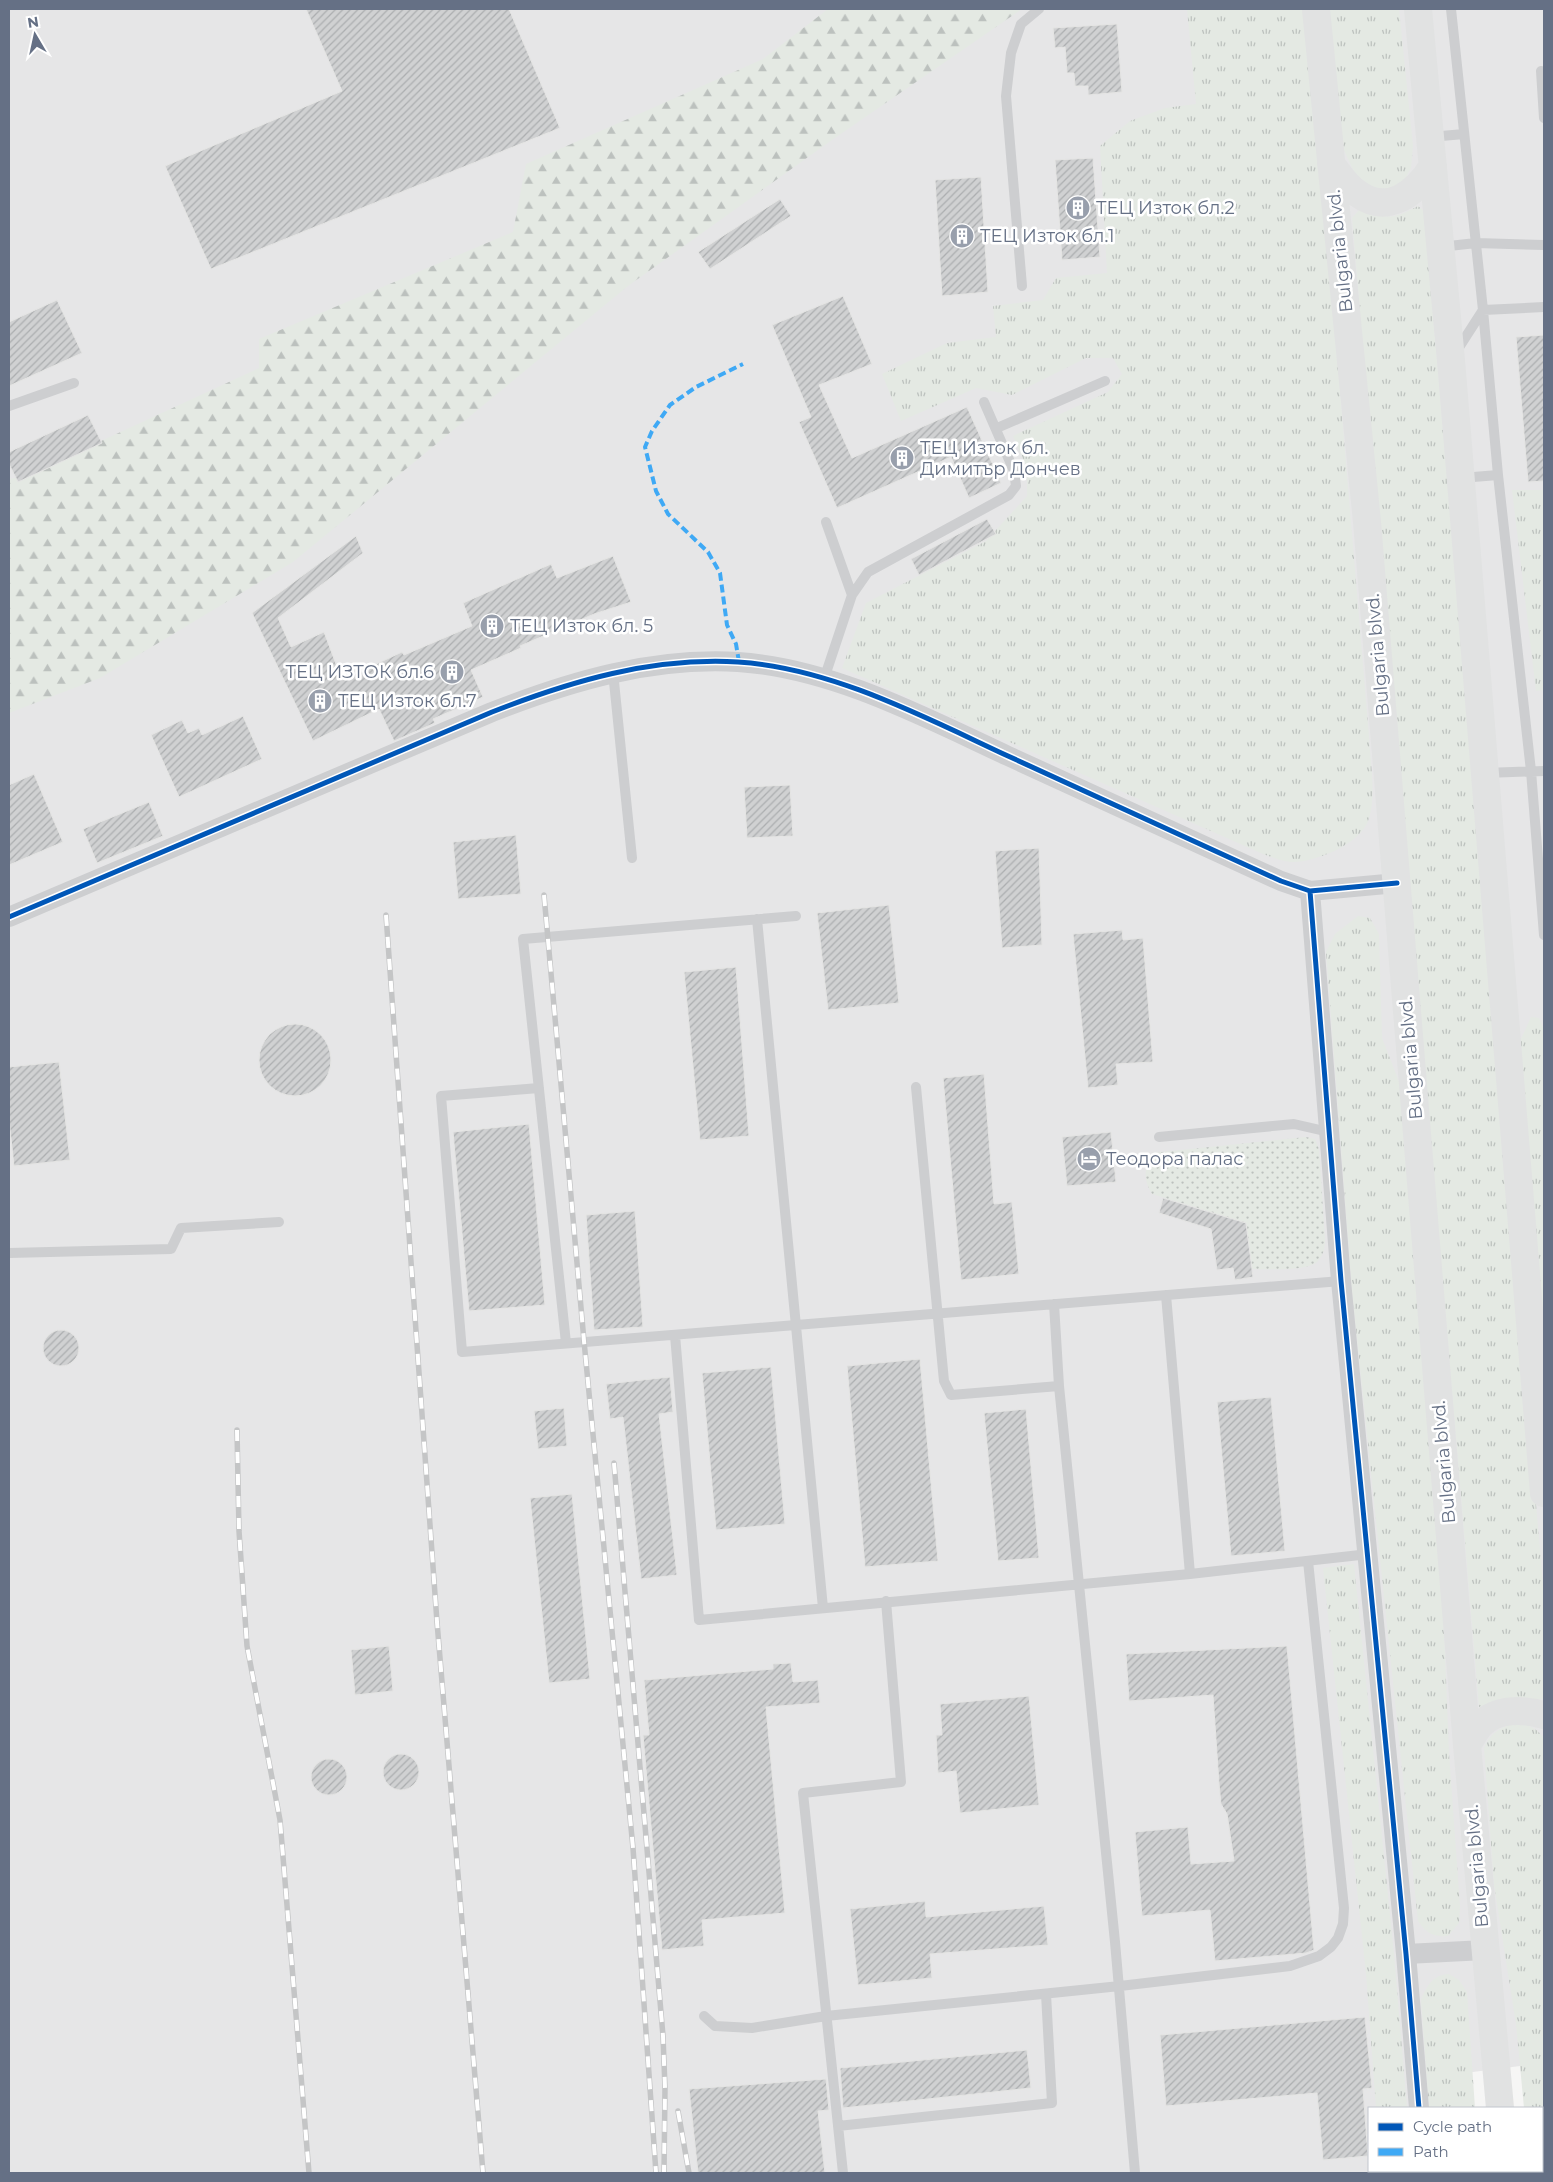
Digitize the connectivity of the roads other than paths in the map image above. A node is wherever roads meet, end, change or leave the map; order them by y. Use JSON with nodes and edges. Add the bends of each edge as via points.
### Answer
{"nodes":[{"id":1,"x":1039,"y":9,"type":"edge"},
{"id":2,"x":1316,"y":9,"type":"edge"},
{"id":3,"x":1418,"y":9,"type":"edge"},
{"id":4,"x":1451,"y":9,"type":"edge"},
{"id":5,"x":1541,"y":70,"type":"dead end"},
{"id":6,"x":1544,"y":118,"type":"edge"},
{"id":7,"x":1464,"y":134,"type":"junction"},
{"id":8,"x":1430,"y":137,"type":"junction"},
{"id":9,"x":1331,"y":164,"type":"junction"},
{"id":10,"x":1433,"y":166,"type":"junction"},
{"id":11,"x":1476,"y":243,"type":"junction"},
{"id":12,"x":1544,"y":245,"type":"edge"},
{"id":13,"x":1440,"y":247,"type":"junction"},
{"id":14,"x":1022,"y":286,"type":"dead end"},
{"id":15,"x":1544,"y":307,"type":"edge"},
{"id":16,"x":1483,"y":310,"type":"junction"},
{"id":17,"x":1451,"y":360,"type":"junction"},
{"id":18,"x":1105,"y":381,"type":"dead end"},
{"id":19,"x":74,"y":383,"type":"dead end"},
{"id":20,"x":984,"y":402,"type":"dead end"},
{"id":21,"x":9,"y":406,"type":"edge"},
{"id":22,"x":997,"y":428,"type":"junction"},
{"id":23,"x":1498,"y":475,"type":"junction"},
{"id":24,"x":1461,"y":478,"type":"junction"},
{"id":25,"x":826,"y":522,"type":"dead end"},
{"id":26,"x":852,"y":595,"type":"junction"},
{"id":27,"x":613,"y":672,"type":"junction"},
{"id":28,"x":824,"y":679,"type":"junction"},
{"id":29,"x":1532,"y":771,"type":"junction"},
{"id":30,"x":1544,"y":771,"type":"edge"},
{"id":31,"x":1485,"y":773,"type":"junction"},
{"id":32,"x":632,"y":858,"type":"dead end"},
{"id":33,"x":1397,"y":883,"type":"junction"},
{"id":34,"x":1310,"y":891,"type":"junction"},
{"id":35,"x":796,"y":916,"type":"dead end"},
{"id":36,"x":9,"y":917,"type":"edge"},
{"id":37,"x":757,"y":920,"type":"junction"},
{"id":38,"x":1544,"y":935,"type":"edge"},
{"id":39,"x":916,"y":1087,"type":"dead end"},
{"id":40,"x":539,"y":1088,"type":"junction"},
{"id":41,"x":1329,"y":1132,"type":"junction"},
{"id":42,"x":1159,"y":1136,"type":"dead end"},
{"id":43,"x":279,"y":1222,"type":"dead end"},
{"id":44,"x":9,"y":1253,"type":"edge"},
{"id":45,"x":1341,"y":1281,"type":"junction"},
{"id":46,"x":1166,"y":1295,"type":"junction"},
{"id":47,"x":1054,"y":1304,"type":"junction"},
{"id":48,"x":938,"y":1314,"type":"junction"},
{"id":49,"x":796,"y":1325,"type":"junction"},
{"id":50,"x":675,"y":1334,"type":"junction"},
{"id":51,"x":566,"y":1343,"type":"junction"},
{"id":52,"x":1059,"y":1386,"type":"junction"},
{"id":53,"x":1544,"y":1493,"type":"edge"},
{"id":54,"x":1369,"y":1554,"type":"junction"},
{"id":55,"x":1308,"y":1561,"type":"junction"},
{"id":56,"x":1190,"y":1574,"type":"junction"},
{"id":57,"x":1078,"y":1585,"type":"junction"},
{"id":58,"x":886,"y":1601,"type":"junction"},
{"id":59,"x":823,"y":1608,"type":"junction"},
{"id":60,"x":1544,"y":1715,"type":"edge"},
{"id":61,"x":1467,"y":1745,"type":"junction"},
{"id":62,"x":1485,"y":1950,"type":"junction"},
{"id":63,"x":1406,"y":1954,"type":"junction"},
{"id":64,"x":1120,"y":1986,"type":"junction"},
{"id":65,"x":1046,"y":1994,"type":"junction"},
{"id":66,"x":704,"y":2016,"type":"dead end"},
{"id":67,"x":826,"y":2016,"type":"junction"},
{"id":68,"x":1419,"y":2107,"type":"edge"},
{"id":69,"x":1500,"y":2107,"type":"edge"},
{"id":70,"x":838,"y":2126,"type":"junction"},
{"id":71,"x":843,"y":2173,"type":"edge"},
{"id":72,"x":1135,"y":2173,"type":"edge"}],
"edges":[{"from":1,"to":14,"type":"lane","via":[[1021,24],[1011,53],[1006,96]]},
{"from":2,"to":9,"type":"highway","name":"Bulgaria blvd."},
{"from":3,"to":8,"type":"highway"},
{"from":4,"to":7,"type":"lane"},
{"from":5,"to":6,"type":"lane"},
{"from":7,"to":8,"type":"lane"},
{"from":7,"to":11,"type":"lane"},
{"from":8,"to":10,"type":"highway"},
{"from":9,"to":10,"type":"highway","via":[[1358,194],[1376,201],[1394,201],[1411,194]]},
{"from":9,"to":33,"type":"highway","name":"Bulgaria blvd.","via":[[1367,522]]},
{"from":10,"to":13,"type":"highway"},
{"from":11,"to":12,"type":"lane"},
{"from":11,"to":13,"type":"lane"},
{"from":11,"to":16,"type":"lane"},
{"from":13,"to":17,"type":"highway"},
{"from":15,"to":16,"type":"lane"},
{"from":16,"to":17,"type":"lane"},
{"from":16,"to":23,"type":"lane"},
{"from":17,"to":24,"type":"highway"},
{"from":18,"to":22,"type":"lane"},
{"from":19,"to":21,"type":"lane"},
{"from":20,"to":22,"type":"lane"},
{"from":22,"to":26,"type":"lane","via":[[1014,471],[1016,486],[1009,495],[868,572]]},
{"from":23,"to":24,"type":"lane"},
{"from":23,"to":29,"type":"lane"},
{"from":24,"to":31,"type":"highway"},
{"from":25,"to":26,"type":"lane"},
{"from":26,"to":28,"type":"lane"},
{"from":27,"to":28,"type":"street","via":[[691,662],[739,662],[785,668]]},
{"from":27,"to":32,"type":"lane"},
{"from":27,"to":36,"type":"street","via":[[548,690],[492,712]]},
{"from":28,"to":34,"type":"street","via":[[861,690],[938,723],[1281,881]]},
{"from":29,"to":30,"type":"lane"},
{"from":29,"to":31,"type":"lane"},
{"from":29,"to":38,"type":"lane"},
{"from":31,"to":53,"type":"highway"},
{"from":33,"to":34,"type":"street"},
{"from":33,"to":61,"type":"highway","name":"Bulgaria blvd."},
{"from":34,"to":41,"type":"street"},
{"from":35,"to":37,"type":"lane"},
{"from":37,"to":40,"type":"lane","via":[[523,939]]},
{"from":37,"to":49,"type":"lane"},
{"from":39,"to":48,"type":"lane"},
{"from":40,"to":51,"type":"lane"},
{"from":40,"to":51,"type":"lane","via":[[441,1096],[462,1352]]},
{"from":41,"to":42,"type":"lane","via":[[1294,1124]]},
{"from":41,"to":45,"type":"street"},
{"from":43,"to":44,"type":"lane","via":[[180,1228],[171,1249]]},
{"from":45,"to":46,"type":"lane"},
{"from":45,"to":54,"type":"street"},
{"from":46,"to":47,"type":"lane"},
{"from":46,"to":56,"type":"lane"},
{"from":47,"to":48,"type":"lane"},
{"from":47,"to":52,"type":"lane"},
{"from":48,"to":49,"type":"lane"},
{"from":48,"to":52,"type":"lane","via":[[944,1381],[951,1395]]},
{"from":49,"to":50,"type":"lane"},
{"from":49,"to":59,"type":"lane"},
{"from":50,"to":51,"type":"lane"},
{"from":50,"to":59,"type":"lane","via":[[700,1620]]},
{"from":52,"to":57,"type":"lane"},
{"from":54,"to":55,"type":"lane"},
{"from":54,"to":63,"type":"street"},
{"from":55,"to":56,"type":"lane"},
{"from":55,"to":64,"type":"lane","via":[[1344,1908],[1338,1938],[1319,1956],[1290,1966]]},
{"from":56,"to":57,"type":"lane"},
{"from":57,"to":58,"type":"lane"},
{"from":57,"to":64,"type":"lane"},
{"from":58,"to":59,"type":"lane"},
{"from":58,"to":67,"type":"lane","via":[[901,1782],[803,1793]]},
{"from":60,"to":61,"type":"highway","via":[[1528,1711],[1496,1715],[1481,1725]]},
{"from":61,"to":62,"type":"highway","name":"Bulgaria blvd."},
{"from":62,"to":63,"type":"street"},
{"from":62,"to":69,"type":"highway","name":"Bulgaria blvd."},
{"from":63,"to":68,"type":"street"},
{"from":64,"to":65,"type":"lane"},
{"from":64,"to":72,"type":"lane"},
{"from":65,"to":67,"type":"lane"},
{"from":65,"to":70,"type":"lane","via":[[1052,2103]]},
{"from":66,"to":67,"type":"lane","via":[[715,2026],[752,2028]]},
{"from":67,"to":70,"type":"lane"},
{"from":70,"to":71,"type":"lane"}]}
